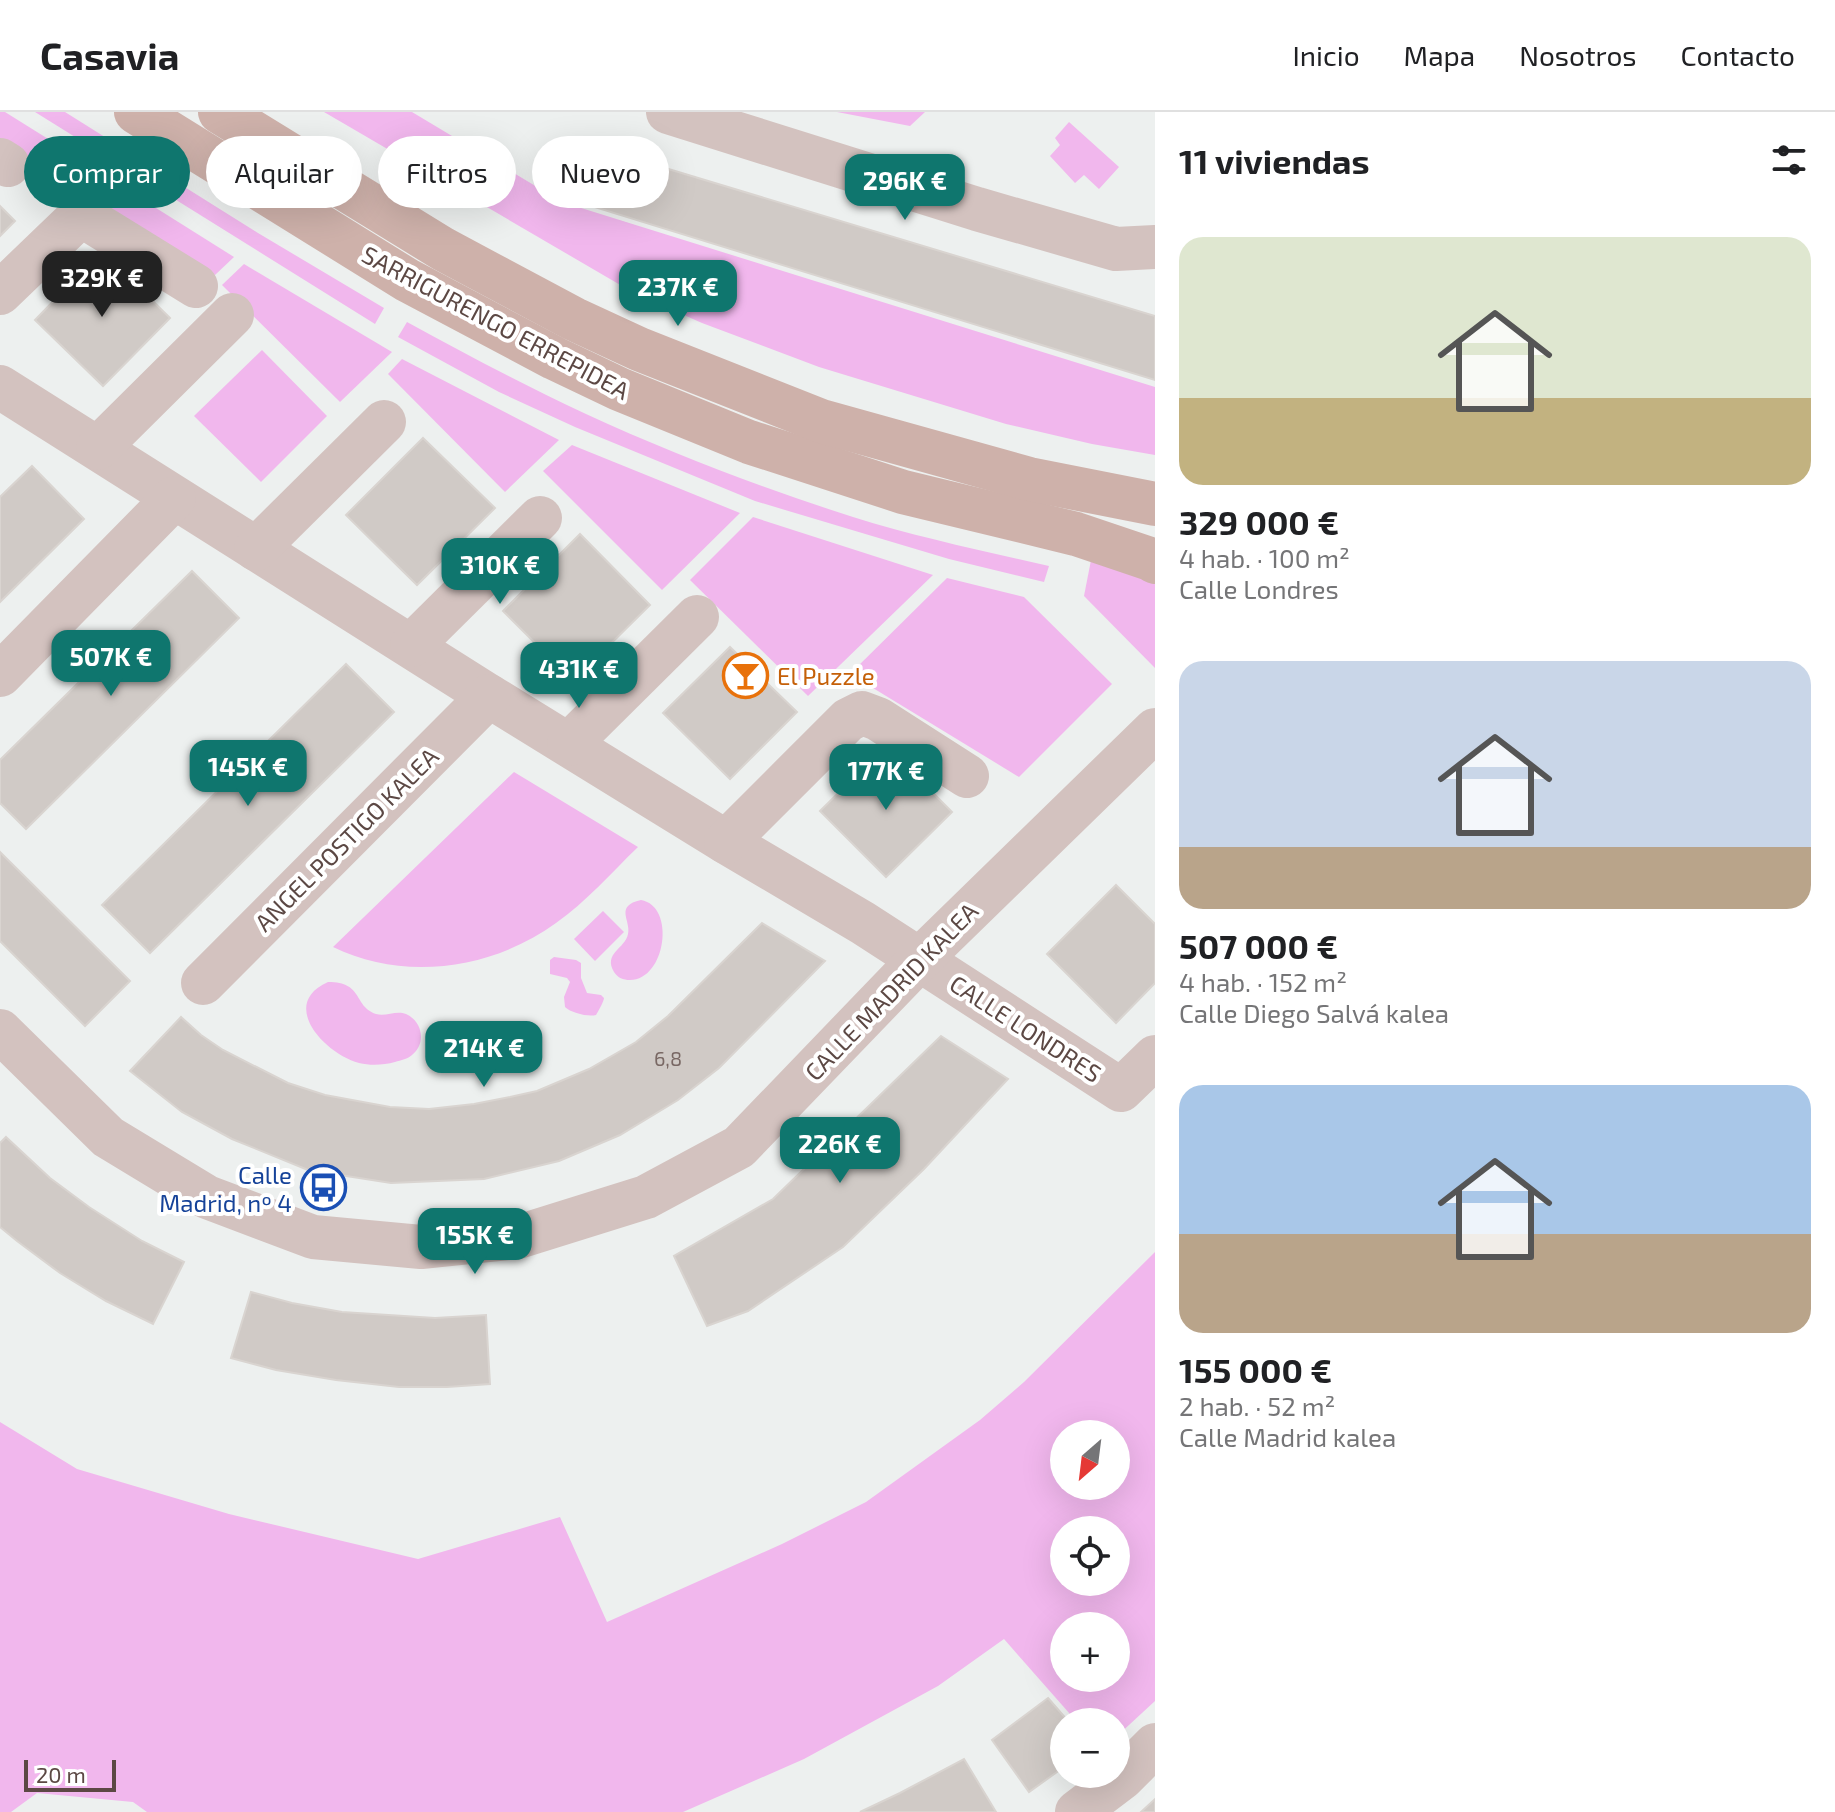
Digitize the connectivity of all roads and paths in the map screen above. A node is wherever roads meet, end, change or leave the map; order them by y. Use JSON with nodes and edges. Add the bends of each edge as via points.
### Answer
{"nodes":[{"id":1,"x":136,"y":112,"type":"edge"},
{"id":2,"x":220,"y":112,"type":"edge"},
{"id":3,"x":668,"y":112,"type":"edge"},
{"id":4,"x":1155,"y":247,"type":"edge"},
{"id":5,"x":196,"y":286,"type":"dead end"},
{"id":6,"x":0,"y":293,"type":"edge"},
{"id":7,"x":232,"y":315,"type":"dead end"},
{"id":8,"x":0,"y":387,"type":"edge"},
{"id":9,"x":384,"y":422,"type":"dead end"},
{"id":10,"x":98,"y":448,"type":"junction"},
{"id":11,"x":174,"y":498,"type":"junction"},
{"id":12,"x":1155,"y":504,"type":"edge"},
{"id":13,"x":540,"y":518,"type":"dead end"},
{"id":14,"x":256,"y":549,"type":"junction"},
{"id":15,"x":1155,"y":562,"type":"edge"},
{"id":16,"x":697,"y":617,"type":"dead end"},
{"id":17,"x":412,"y":645,"type":"junction"},
{"id":18,"x":0,"y":675,"type":"edge"},
{"id":19,"x":489,"y":696,"type":"junction"},
{"id":20,"x":1155,"y":730,"type":"edge"},
{"id":21,"x":569,"y":744,"type":"junction"},
{"id":22,"x":967,"y":776,"type":"dead end"},
{"id":23,"x":726,"y":842,"type":"junction"},
{"id":24,"x":919,"y":960,"type":"junction"},
{"id":25,"x":203,"y":983,"type":"dead end"},
{"id":26,"x":0,"y":1031,"type":"edge"},
{"id":27,"x":1155,"y":1057,"type":"edge"},
{"id":28,"x":1155,"y":1745,"type":"edge"},
{"id":29,"x":1077,"y":1812,"type":"edge"}],
"edges":[{"from":1,"to":15,"type":"main road","name":"SARRIGURENGO ERREPIDEA","via":[[407,280],[619,389],[749,442],[903,492],[1076,534]]},
{"from":2,"to":12,"type":"main road","name":"SARRIGURENGO ERREPIDEA","via":[[443,249],[639,349],[821,421],[1029,479]]},
{"from":3,"to":4,"type":"street","via":[[1116,249]]},
{"from":5,"to":6,"type":"street","via":[[81,215]]},
{"from":7,"to":10,"type":"street"},
{"from":8,"to":10,"type":"street","name":"CALLE LONDRES"},
{"from":9,"to":14,"type":"street"},
{"from":10,"to":11,"type":"street","name":"CALLE LONDRES"},
{"from":11,"to":14,"type":"street","name":"CALLE LONDRES"},
{"from":11,"to":18,"type":"street"},
{"from":13,"to":17,"type":"street"},
{"from":14,"to":17,"type":"street","name":"CALLE LONDRES"},
{"from":16,"to":21,"type":"street"},
{"from":17,"to":19,"type":"street","name":"CALLE LONDRES"},
{"from":19,"to":21,"type":"street","name":"CALLE LONDRES"},
{"from":19,"to":25,"type":"street","name":"ANGEL POSTIGO KALEA"},
{"from":20,"to":24,"type":"street","name":"CALLE MADRID KALEA"},
{"from":21,"to":23,"type":"street","name":"CALLE LONDRES"},
{"from":22,"to":23,"type":"street","via":[[862,713],[848,720]]},
{"from":23,"to":24,"type":"street","name":"CALLE LONDRES"},
{"from":24,"to":26,"type":"street","name":"CALLE MADRID KALEA","via":[[739,1147],[646,1197],[518,1237],[421,1247],[313,1237],[207,1197],[108,1137]]},
{"from":24,"to":27,"type":"street","name":"CALLE LONDRES","via":[[1121,1090]]},
{"from":28,"to":29,"type":"street"}]}
